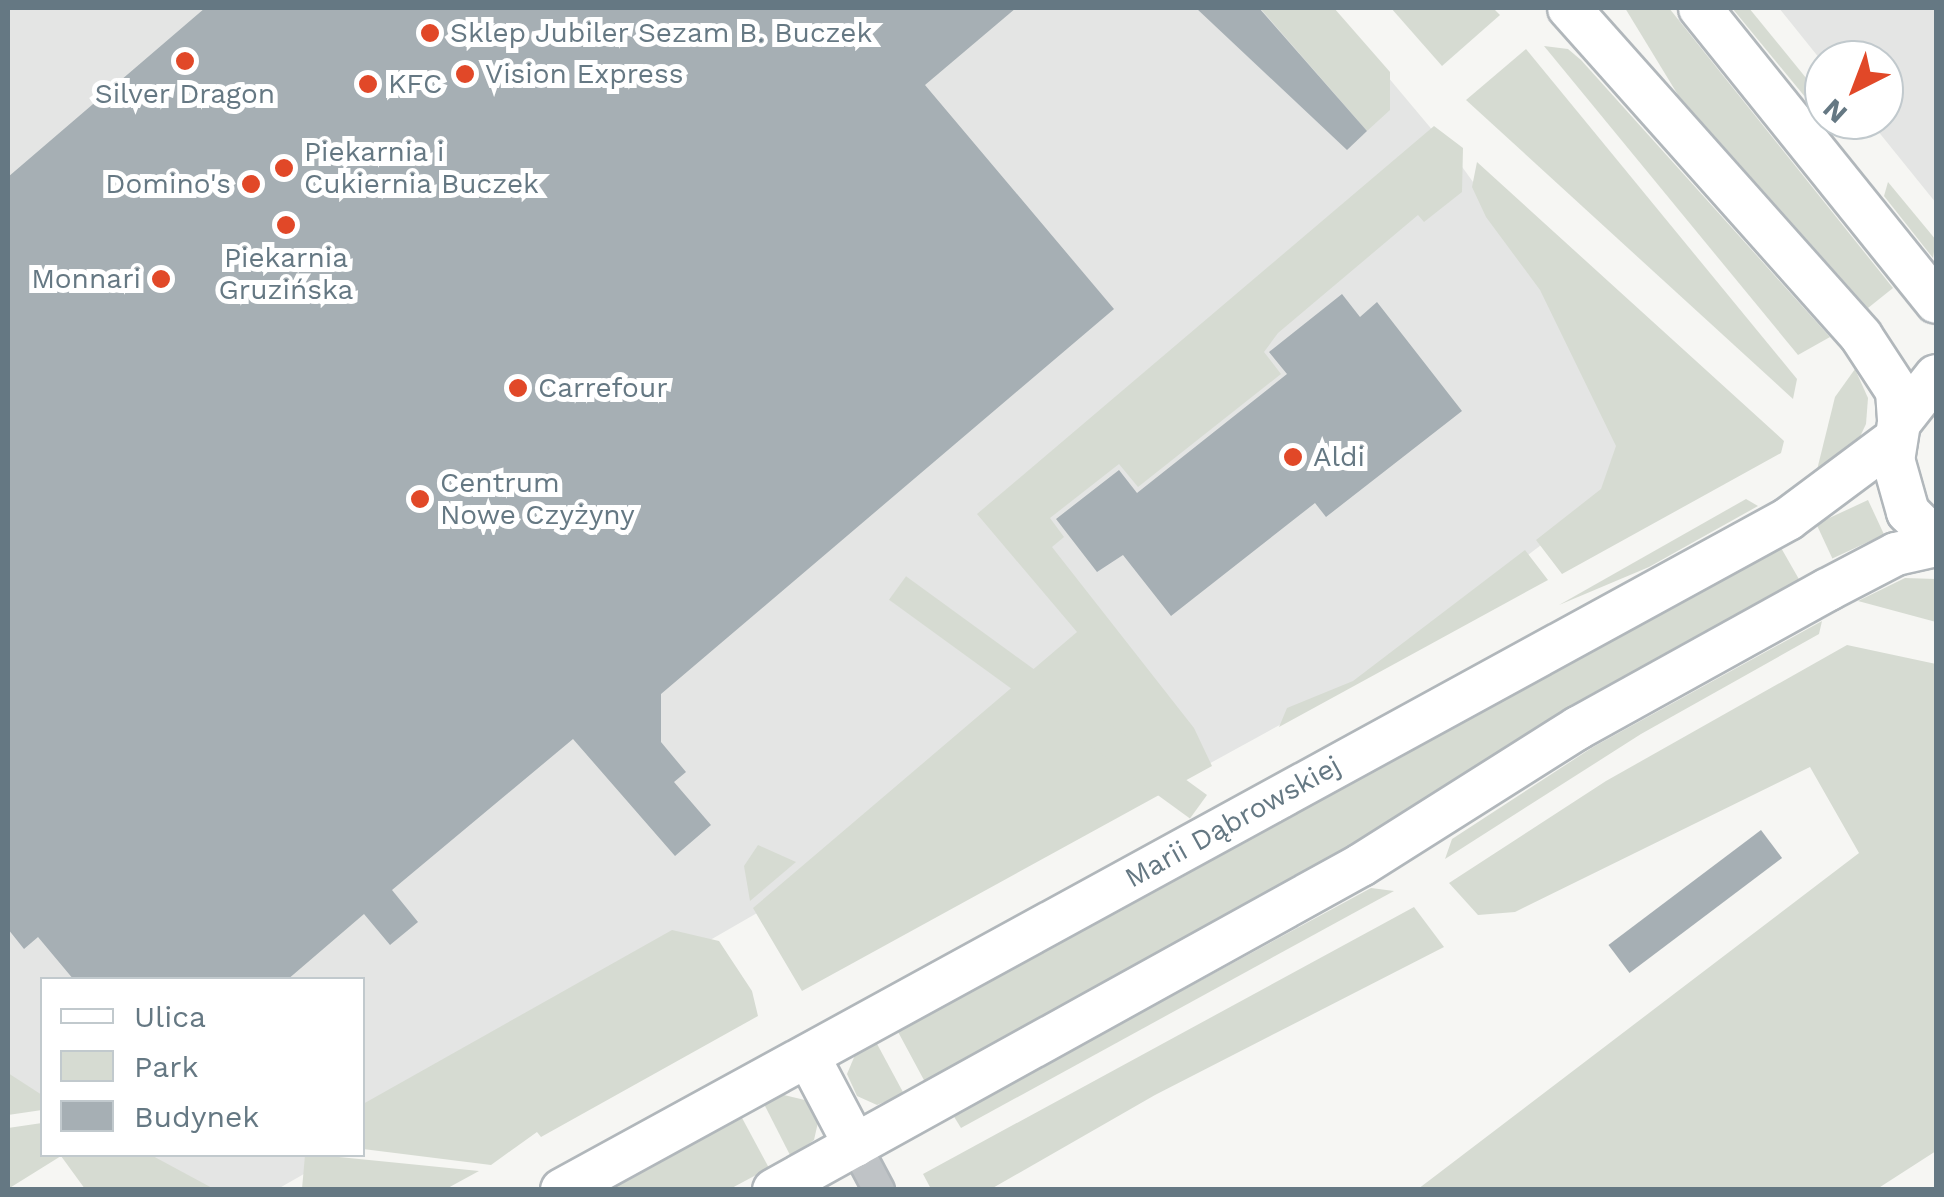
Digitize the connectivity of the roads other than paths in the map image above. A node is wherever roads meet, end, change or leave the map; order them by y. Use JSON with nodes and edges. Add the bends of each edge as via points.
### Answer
{"nodes":[{"id":1,"x":1569,"y":8,"type":"edge"},
{"id":2,"x":1597,"y":8,"type":"edge"},
{"id":3,"x":1700,"y":8,"type":"edge"},
{"id":4,"x":1615,"y":61,"type":"junction"},
{"id":5,"x":1936,"y":302,"type":"edge"},
{"id":6,"x":1936,"y":376,"type":"edge"},
{"id":7,"x":1896,"y":432,"type":"junction"},
{"id":8,"x":1936,"y":543,"type":"edge"},
{"id":9,"x":808,"y":1056,"type":"junction"},
{"id":10,"x":855,"y":1145,"type":"junction"},
{"id":11,"x":562,"y":1190,"type":"edge"},
{"id":12,"x":774,"y":1190,"type":"edge"},
{"id":13,"x":879,"y":1190,"type":"edge"}],
"edges":[{"from":1,"to":4,"type":"street"},
{"from":2,"to":4,"type":"street"},
{"from":3,"to":5,"type":"street"},
{"from":4,"to":7,"type":"street","via":[[1861,336],[1897,391]]},
{"from":6,"to":7,"type":"street","name":"Marii Dąbrowskiej"},
{"from":7,"to":8,"type":"street","via":[[1903,501]]},
{"from":7,"to":9,"type":"street","name":"Marii Dąbrowskiej","via":[[1788,518]]},
{"from":8,"to":10,"type":"street","via":[[1885,559],[1628,701],[1372,859]]},
{"from":9,"to":10,"type":"street"},
{"from":9,"to":11,"type":"street","name":"Marii Dąbrowskiej"},
{"from":10,"to":12,"type":"street"},
{"from":10,"to":13,"type":"street"}]}
